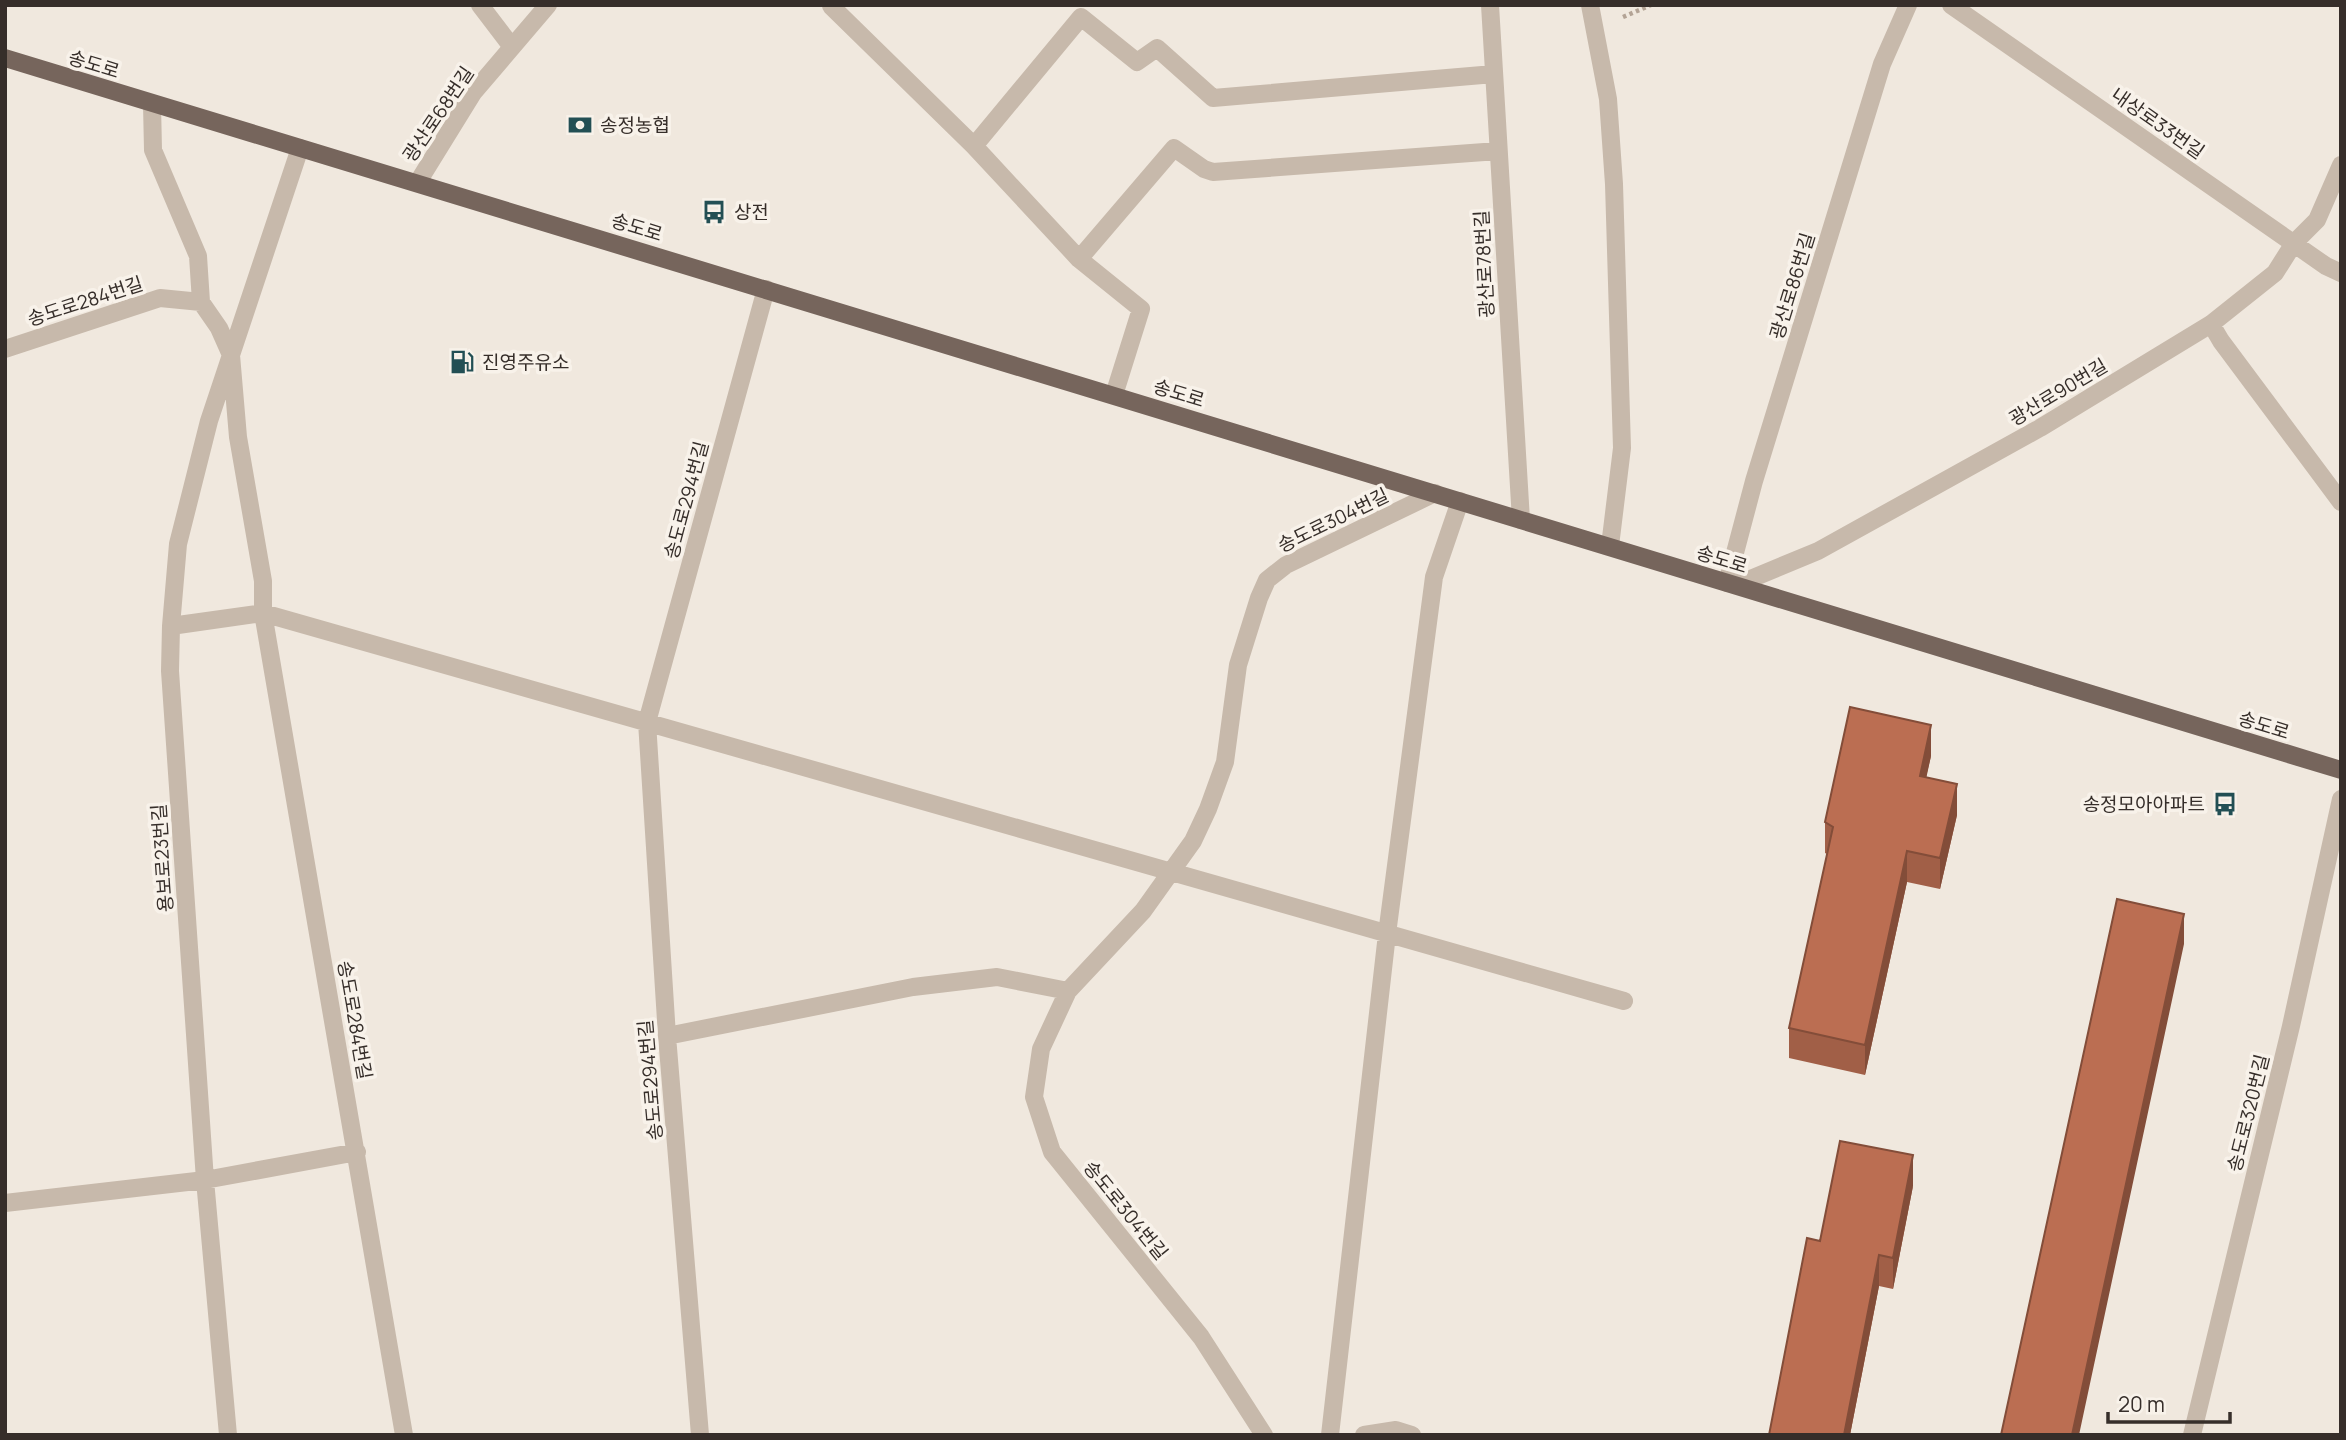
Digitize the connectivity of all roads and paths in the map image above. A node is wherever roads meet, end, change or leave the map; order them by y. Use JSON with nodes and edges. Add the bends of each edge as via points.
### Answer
{"nodes":[{"id":1,"x":480,"y":5,"type":"edge"},
{"id":2,"x":548,"y":5,"type":"edge"},
{"id":3,"x":1490,"y":5,"type":"edge"},
{"id":4,"x":1590,"y":5,"type":"edge"},
{"id":5,"x":1908,"y":5,"type":"edge"},
{"id":6,"x":1951,"y":5,"type":"edge"},
{"id":7,"x":831,"y":6,"type":"edge"},
{"id":8,"x":512,"y":47,"type":"junction"},
{"id":9,"x":5,"y":58,"type":"edge"},
{"id":10,"x":1494,"y":74,"type":"junction"},
{"id":11,"x":152,"y":104,"type":"junction"},
{"id":12,"x":974,"y":146,"type":"junction"},
{"id":13,"x":300,"y":148,"type":"junction"},
{"id":14,"x":1499,"y":151,"type":"junction"},
{"id":15,"x":2341,"y":165,"type":"edge"},
{"id":16,"x":418,"y":182,"type":"junction"},
{"id":17,"x":2294,"y":243,"type":"junction"},
{"id":18,"x":1079,"y":259,"type":"junction"},
{"id":19,"x":2341,"y":273,"type":"edge"},
{"id":20,"x":766,"y":289,"type":"junction"},
{"id":21,"x":201,"y":302,"type":"junction"},
{"id":22,"x":2211,"y":324,"type":"junction"},
{"id":23,"x":5,"y":349,"type":"edge"},
{"id":24,"x":231,"y":355,"type":"junction"},
{"id":25,"x":1115,"y":395,"type":"junction"},
{"id":26,"x":1435,"y":493,"type":"junction"},
{"id":27,"x":1460,"y":501,"type":"junction"},
{"id":28,"x":2341,"y":502,"type":"edge"},
{"id":29,"x":1521,"y":520,"type":"junction"},
{"id":30,"x":1610,"y":546,"type":"junction"},
{"id":31,"x":1732,"y":584,"type":"junction"},
{"id":32,"x":263,"y":613,"type":"junction"},
{"id":33,"x":172,"y":626,"type":"junction"},
{"id":34,"x":647,"y":722,"type":"junction"},
{"id":35,"x":2341,"y":770,"type":"edge"},
{"id":36,"x":2341,"y":799,"type":"edge"},
{"id":37,"x":1171,"y":872,"type":"junction"},
{"id":38,"x":1387,"y":934,"type":"junction"},
{"id":39,"x":1068,"y":991,"type":"junction"},
{"id":40,"x":1624,"y":1001,"type":"dead end"},
{"id":41,"x":667,"y":1036,"type":"junction"},
{"id":42,"x":357,"y":1152,"type":"junction"},
{"id":43,"x":205,"y":1180,"type":"junction"},
{"id":44,"x":5,"y":1203,"type":"edge"},
{"id":45,"x":228,"y":1435,"type":"edge"},
{"id":46,"x":404,"y":1435,"type":"edge"},
{"id":47,"x":700,"y":1435,"type":"edge"},
{"id":48,"x":1264,"y":1435,"type":"edge"},
{"id":49,"x":1330,"y":1435,"type":"edge"},
{"id":50,"x":1364,"y":1435,"type":"edge"},
{"id":51,"x":1412,"y":1435,"type":"edge"},
{"id":52,"x":2192,"y":1435,"type":"edge"}],
"edges":[{"from":1,"to":8,"type":"street"},
{"from":2,"to":8,"type":"street","name":"광산로68번길"},
{"from":3,"to":10,"type":"street","name":"광산로78번길"},
{"from":4,"to":30,"type":"street","via":[[1608,99],[1616,239],[1622,448]]},
{"from":5,"to":31,"type":"street","name":"광산로86번길","via":[[1882,64],[1754,481]]},
{"from":6,"to":17,"type":"street","name":"내상로33번길"},
{"from":7,"to":12,"type":"street"},
{"from":8,"to":16,"type":"street","name":"광산로68번길","via":[[473,93]]},
{"from":9,"to":11,"type":"main road","name":"송도로"},
{"from":10,"to":12,"type":"street","via":[[1213,98],[1157,48],[1137,62],[1081,18]]},
{"from":10,"to":14,"type":"street","name":"광산로78번길"},
{"from":11,"to":13,"type":"main road","name":"송도로"},
{"from":11,"to":21,"type":"street","via":[[153,150],[198,256]]},
{"from":12,"to":18,"type":"street"},
{"from":13,"to":16,"type":"main road","name":"송도로"},
{"from":13,"to":24,"type":"street","name":"용보로23번길"},
{"from":14,"to":18,"type":"street","via":[[1213,172],[1174,148]]},
{"from":14,"to":29,"type":"street","name":"광산로78번길"},
{"from":15,"to":17,"type":"street","name":"광산로90번길","via":[[2318,220]]},
{"from":16,"to":20,"type":"main road","name":"송도로"},
{"from":17,"to":19,"type":"street","name":"내상로33번길"},
{"from":17,"to":22,"type":"street","name":"광산로90번길","via":[[2275,273]]},
{"from":18,"to":25,"type":"street","via":[[1141,309]]},
{"from":20,"to":25,"type":"main road","name":"송도로"},
{"from":20,"to":34,"type":"street","name":"송도로294번길"},
{"from":21,"to":23,"type":"street","name":"송도로284번길","via":[[160,298]]},
{"from":21,"to":24,"type":"street"},
{"from":22,"to":28,"type":"street"},
{"from":22,"to":31,"type":"street","name":"광산로90번길","via":[[2040,428],[1818,551]]},
{"from":24,"to":32,"type":"street","name":"송도로284번길","via":[[237,437],[263,581]]},
{"from":24,"to":33,"type":"street","name":"용보로23번길","via":[[178,544]]},
{"from":25,"to":26,"type":"main road","name":"송도로"},
{"from":26,"to":27,"type":"main road","name":"송도로"},
{"from":26,"to":37,"type":"street","name":"송도로304번길","via":[[1286,565],[1267,580],[1238,665],[1225,762],[1193,841]]},
{"from":27,"to":29,"type":"main road","name":"송도로"},
{"from":27,"to":38,"type":"street","via":[[1434,577]]},
{"from":29,"to":30,"type":"main road","name":"송도로"},
{"from":30,"to":31,"type":"main road","name":"송도로"},
{"from":31,"to":35,"type":"main road","name":"송도로"},
{"from":32,"to":33,"type":"street"},
{"from":32,"to":34,"type":"street"},
{"from":32,"to":42,"type":"street","name":"송도로284번길"},
{"from":33,"to":43,"type":"street","name":"용보로23번길","via":[[170,671]]},
{"from":34,"to":37,"type":"street"},
{"from":34,"to":41,"type":"street","name":"송도로294번길"},
{"from":36,"to":52,"type":"street","name":"송도로320번길"},
{"from":37,"to":38,"type":"street"},
{"from":37,"to":39,"type":"street","name":"송도로304번길","via":[[1143,911]]},
{"from":38,"to":40,"type":"street"},
{"from":38,"to":49,"type":"street"},
{"from":39,"to":41,"type":"street","via":[[997,977],[913,986]]},
{"from":39,"to":48,"type":"street","name":"송도로304번길","via":[[1041,1049],[1034,1097],[1052,1152],[1201,1337]]},
{"from":41,"to":47,"type":"street","name":"송도로294번길"},
{"from":42,"to":43,"type":"street"},
{"from":42,"to":46,"type":"street","name":"송도로284번길"},
{"from":43,"to":44,"type":"street"},
{"from":43,"to":45,"type":"street","name":"용보로23번길"},
{"from":50,"to":51,"type":"street","via":[[1396,1430]]}]}
